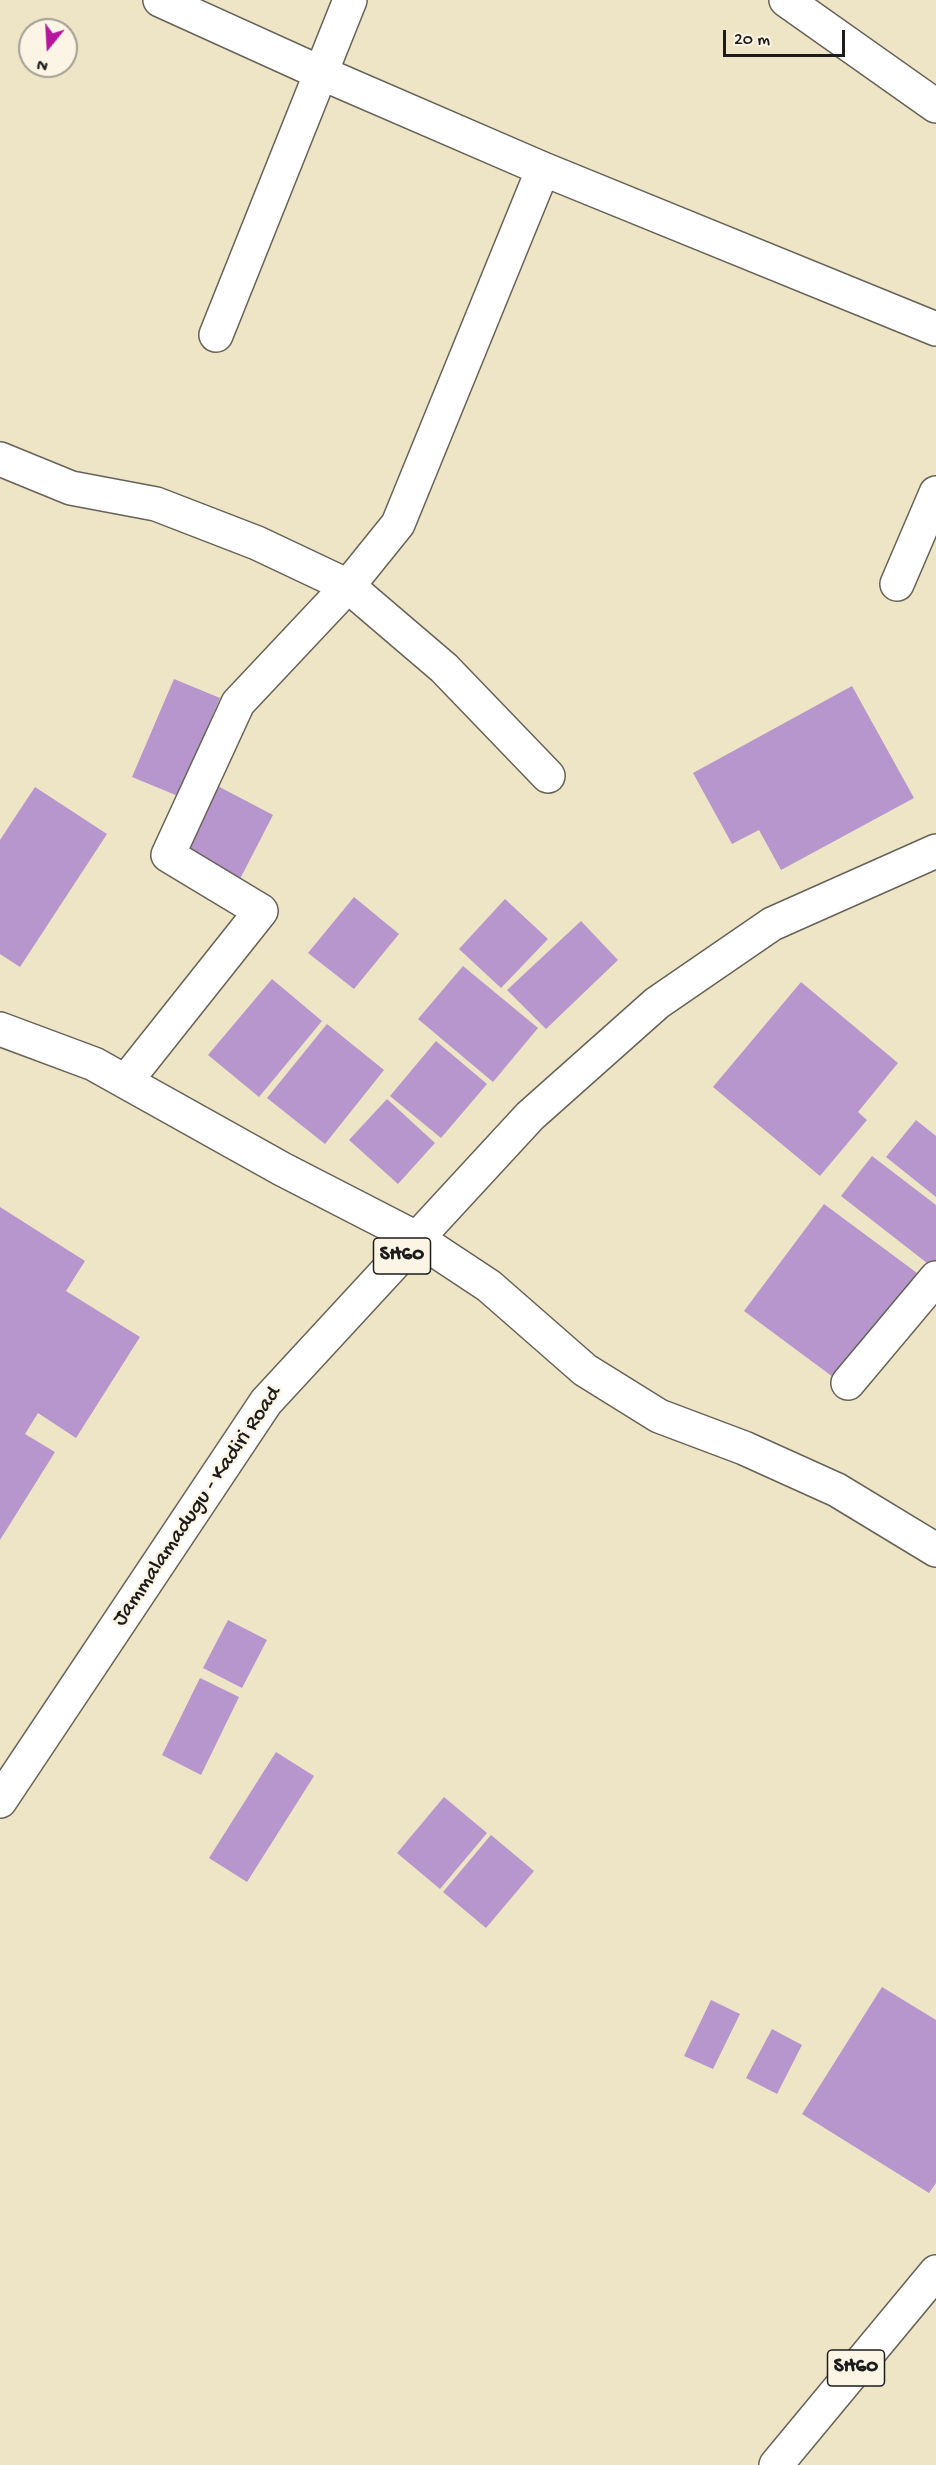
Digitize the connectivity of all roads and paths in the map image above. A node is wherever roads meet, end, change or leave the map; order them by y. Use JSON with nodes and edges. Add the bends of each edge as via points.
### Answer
{"nodes":[{"id":1,"x":160,"y":0,"type":"edge"},
{"id":2,"x":350,"y":0,"type":"edge"},
{"id":3,"x":786,"y":0,"type":"edge"},
{"id":4,"x":321,"y":73,"type":"junction"},
{"id":5,"x":936,"y":106,"type":"edge"},
{"id":6,"x":543,"y":169,"type":"junction"},
{"id":7,"x":936,"y":329,"type":"edge"},
{"id":8,"x":216,"y":336,"type":"dead end"},
{"id":9,"x":0,"y":459,"type":"edge"},
{"id":10,"x":936,"y":493,"type":"edge"},
{"id":11,"x":897,"y":584,"type":"dead end"},
{"id":12,"x":348,"y":586,"type":"junction"},
{"id":13,"x":548,"y":776,"type":"dead end"},
{"id":14,"x":936,"y":851,"type":"edge"},
{"id":15,"x":0,"y":1029,"type":"edge"},
{"id":16,"x":126,"y":1081,"type":"junction"},
{"id":17,"x":418,"y":1239,"type":"junction"},
{"id":18,"x":936,"y":1278,"type":"edge"},
{"id":19,"x":848,"y":1383,"type":"dead end"},
{"id":20,"x":936,"y":1550,"type":"edge"},
{"id":21,"x":0,"y":1801,"type":"edge"},
{"id":22,"x":936,"y":2272,"type":"edge"},
{"id":23,"x":776,"y":2465,"type":"edge"}],
"edges":[{"from":1,"to":4,"type":"street"},
{"from":2,"to":4,"type":"street"},
{"from":3,"to":5,"type":"street"},
{"from":4,"to":6,"type":"street"},
{"from":4,"to":8,"type":"street"},
{"from":6,"to":7,"type":"street"},
{"from":6,"to":12,"type":"street","via":[[398,525]]},
{"from":9,"to":12,"type":"street","via":[[71,488],[156,504],[257,543]]},
{"from":10,"to":11,"type":"street"},
{"from":12,"to":13,"type":"street","via":[[444,668]]},
{"from":12,"to":16,"type":"street","via":[[238,703],[168,855],[261,911]]},
{"from":14,"to":17,"type":"street","name":"Jammalamadugu - Kadiri Road","number":"SH60","via":[[772,924],[657,1003],[530,1116]]},
{"from":15,"to":16,"type":"street","via":[[93,1064]]},
{"from":16,"to":17,"type":"street","via":[[282,1169]]},
{"from":17,"to":20,"type":"street","via":[[489,1286],[585,1370],[659,1416],[744,1448],[837,1490]]},
{"from":17,"to":21,"type":"street","name":"Jammalamadugu - Kadiri Road","number":"SH60","via":[[266,1402]]},
{"from":18,"to":19,"type":"street"},
{"from":22,"to":23,"type":"street","number":"SH60"}]}
